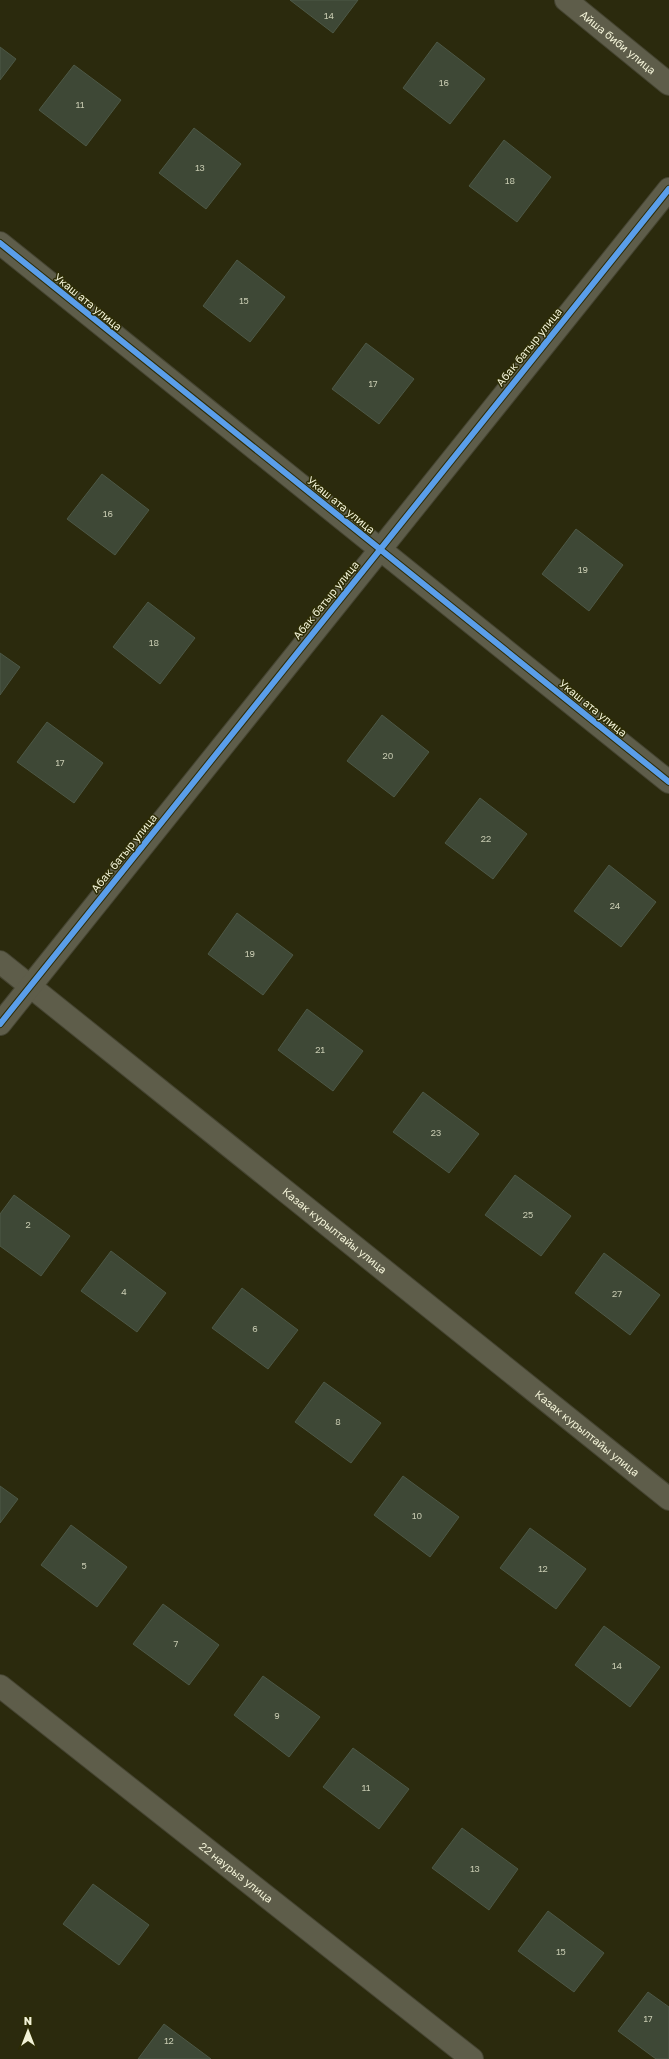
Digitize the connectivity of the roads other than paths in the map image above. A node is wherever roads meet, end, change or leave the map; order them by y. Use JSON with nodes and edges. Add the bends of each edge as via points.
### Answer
{"nodes":[{"id":1,"x":566,"y":0,"type":"edge"},
{"id":2,"x":669,"y":84,"type":"edge"},
{"id":3,"x":669,"y":189,"type":"edge"},
{"id":4,"x":0,"y":243,"type":"edge"},
{"id":5,"x":380,"y":549,"type":"junction"},
{"id":6,"x":669,"y":782,"type":"edge"},
{"id":7,"x":0,"y":962,"type":"edge"},
{"id":8,"x":30,"y":986,"type":"junction"},
{"id":9,"x":0,"y":1024,"type":"edge"},
{"id":10,"x":669,"y":1499,"type":"edge"},
{"id":11,"x":0,"y":1686,"type":"edge"},
{"id":12,"x":472,"y":2059,"type":"edge"}],
"edges":[{"from":1,"to":2,"type":"street","name":"Айша биби улица"},
{"from":3,"to":5,"type":"street","name":"Абак батыр улица"},
{"from":4,"to":5,"type":"street","name":"Укаш ата улица"},
{"from":5,"to":6,"type":"street","name":"Укаш ата улица"},
{"from":5,"to":8,"type":"street","name":"Абак батыр улица"},
{"from":7,"to":8,"type":"street","name":"Казак курылтайы улица"},
{"from":8,"to":9,"type":"street","name":"Абак батыр улица"},
{"from":8,"to":10,"type":"street","name":"Казак курылтайы улица"},
{"from":11,"to":12,"type":"street","name":"22 наурыз улица"}]}
